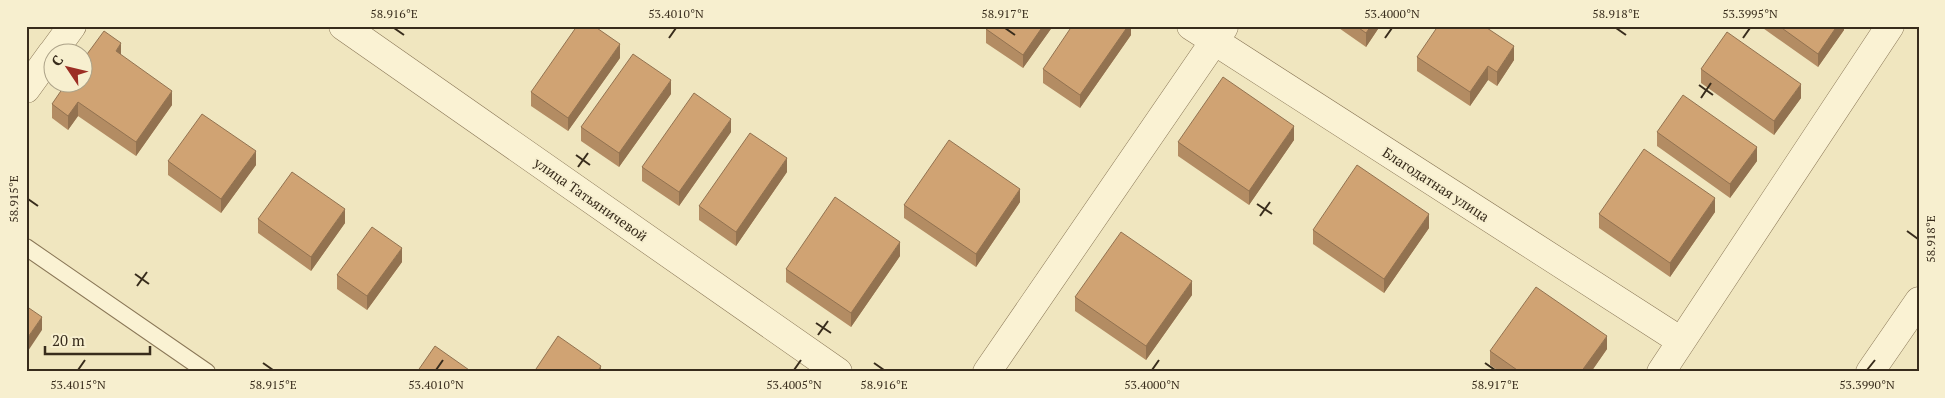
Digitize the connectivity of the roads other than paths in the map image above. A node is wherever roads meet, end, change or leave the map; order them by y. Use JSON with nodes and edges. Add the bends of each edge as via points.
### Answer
{"nodes":[{"id":1,"x":72,"y":26,"type":"edge"},
{"id":2,"x":343,"y":26,"type":"edge"},
{"id":3,"x":1191,"y":26,"type":"edge"},
{"id":4,"x":1890,"y":26,"type":"edge"},
{"id":5,"x":1219,"y":34,"type":"edge"},
{"id":6,"x":61,"y":42,"type":"edge"},
{"id":7,"x":42,"y":68,"type":"edge"},
{"id":8,"x":26,"y":89,"type":"edge"},
{"id":9,"x":26,"y":247,"type":"edge"},
{"id":10,"x":1919,"y":302,"type":"edge"},
{"id":11,"x":1681,"y":341,"type":"junction"},
{"id":12,"x":207,"y":372,"type":"edge"},
{"id":13,"x":838,"y":372,"type":"edge"},
{"id":14,"x":987,"y":372,"type":"edge"},
{"id":15,"x":1661,"y":372,"type":"edge"},
{"id":16,"x":1870,"y":372,"type":"edge"}],
"edges":[{"from":1,"to":6,"type":"street"},
{"from":2,"to":13,"type":"street","name":"улица Татьяничевой"},
{"from":3,"to":5,"type":"street","name":"Благодатная улица"},
{"from":4,"to":11,"type":"street"},
{"from":5,"to":11,"type":"street","name":"Благодатная улица"},
{"from":5,"to":14,"type":"street"},
{"from":7,"to":8,"type":"street"},
{"from":9,"to":12,"type":"lane"},
{"from":10,"to":16,"type":"street"},
{"from":11,"to":15,"type":"street"}]}
